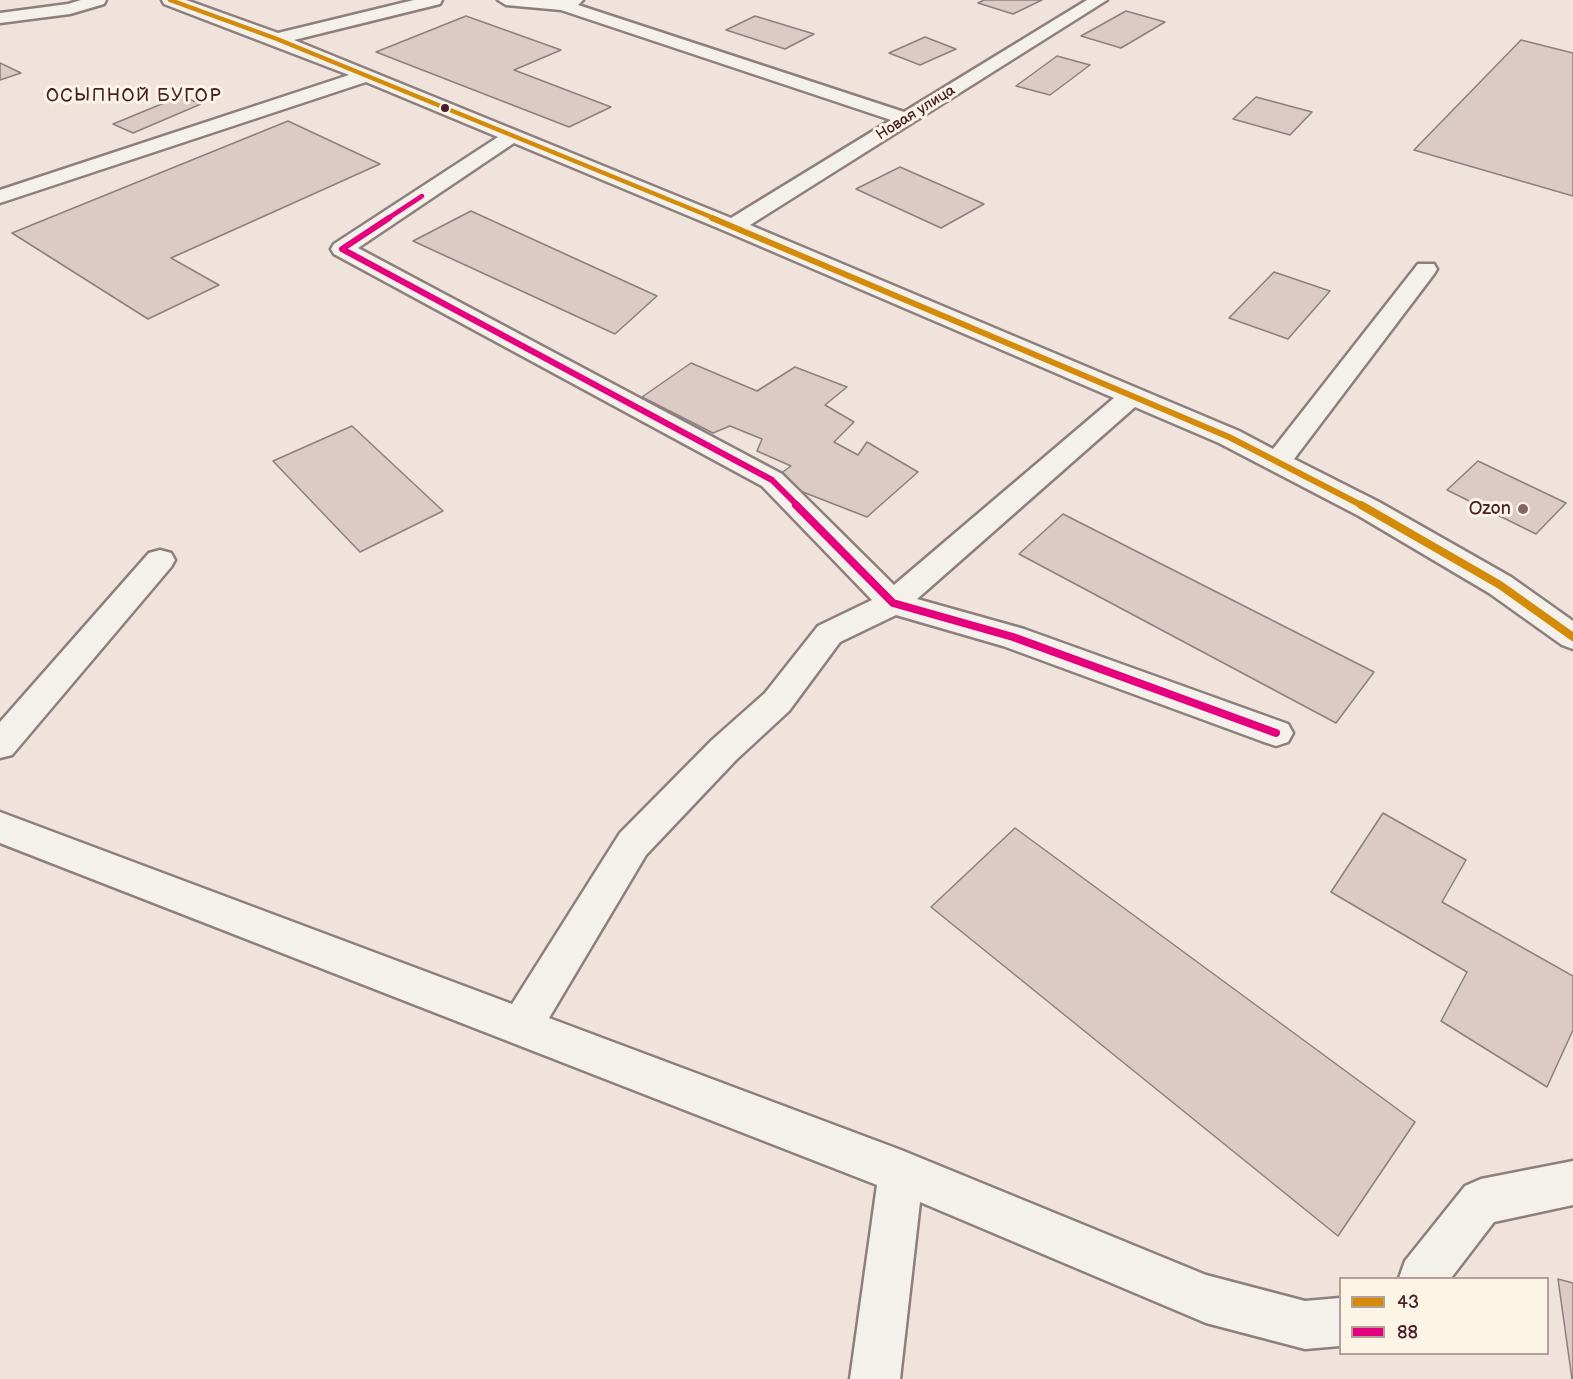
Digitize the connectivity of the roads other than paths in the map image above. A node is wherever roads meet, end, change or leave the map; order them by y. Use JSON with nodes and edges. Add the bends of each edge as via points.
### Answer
{"nodes":[{"id":1,"x":98,"y":0,"type":"edge"},
{"id":2,"x":170,"y":0,"type":"edge"},
{"id":3,"x":434,"y":0,"type":"edge"},
{"id":4,"x":506,"y":0,"type":"edge"},
{"id":5,"x":1099,"y":0,"type":"edge"},
{"id":6,"x":569,"y":3,"type":"edge"},
{"id":7,"x":0,"y":18,"type":"edge"},
{"id":8,"x":277,"y":39,"type":"junction"},
{"id":9,"x":365,"y":76,"type":"junction"},
{"id":10,"x":906,"y":119,"type":"junction"},
{"id":11,"x":512,"y":136,"type":"junction"},
{"id":12,"x":0,"y":197,"type":"edge"},
{"id":13,"x":733,"y":226,"type":"junction"},
{"id":14,"x":1426,"y":268,"type":"dead end"},
{"id":15,"x":1132,"y":396,"type":"junction"},
{"id":16,"x":1277,"y":462,"type":"junction"},
{"id":17,"x":160,"y":560,"type":"dead end"},
{"id":18,"x":893,"y":603,"type":"junction"},
{"id":19,"x":1573,"y":637,"type":"edge"},
{"id":20,"x":1276,"y":733,"type":"dead end"},
{"id":21,"x":0,"y":745,"type":"edge"},
{"id":22,"x":0,"y":827,"type":"edge"},
{"id":23,"x":520,"y":1026,"type":"junction"},
{"id":24,"x":901,"y":1172,"type":"junction"},
{"id":25,"x":1573,"y":1183,"type":"edge"},
{"id":26,"x":1423,"y":1277,"type":"edge"},
{"id":27,"x":1339,"y":1322,"type":"edge"},
{"id":28,"x":875,"y":1379,"type":"edge"}],
"edges":[{"from":1,"to":7,"type":"street","via":[[70,9]]},
{"from":2,"to":8,"type":"street"},
{"from":3,"to":8,"type":"street"},
{"from":4,"to":6,"type":"street"},
{"from":5,"to":10,"type":"street","name":"Новая улица"},
{"from":6,"to":10,"type":"street"},
{"from":8,"to":9,"type":"street"},
{"from":9,"to":11,"type":"street"},
{"from":9,"to":12,"type":"street"},
{"from":10,"to":13,"type":"street","name":"Новая улица"},
{"from":11,"to":13,"type":"street"},
{"from":11,"to":18,"type":"street","via":[[342,249],[772,480]]},
{"from":13,"to":15,"type":"street"},
{"from":14,"to":16,"type":"street"},
{"from":15,"to":16,"type":"street"},
{"from":15,"to":18,"type":"street"},
{"from":16,"to":19,"type":"street","via":[[1369,509],[1500,585]]},
{"from":17,"to":21,"type":"street"},
{"from":18,"to":20,"type":"street","via":[[1013,637]]},
{"from":18,"to":23,"type":"street","via":[[829,634],[777,702],[724,750],[633,844]]},
{"from":22,"to":23,"type":"street"},
{"from":23,"to":24,"type":"street"},
{"from":24,"to":27,"type":"street","via":[[1206,1299],[1305,1325]]},
{"from":24,"to":28,"type":"street"},
{"from":25,"to":26,"type":"street","via":[[1481,1202]]}]}
